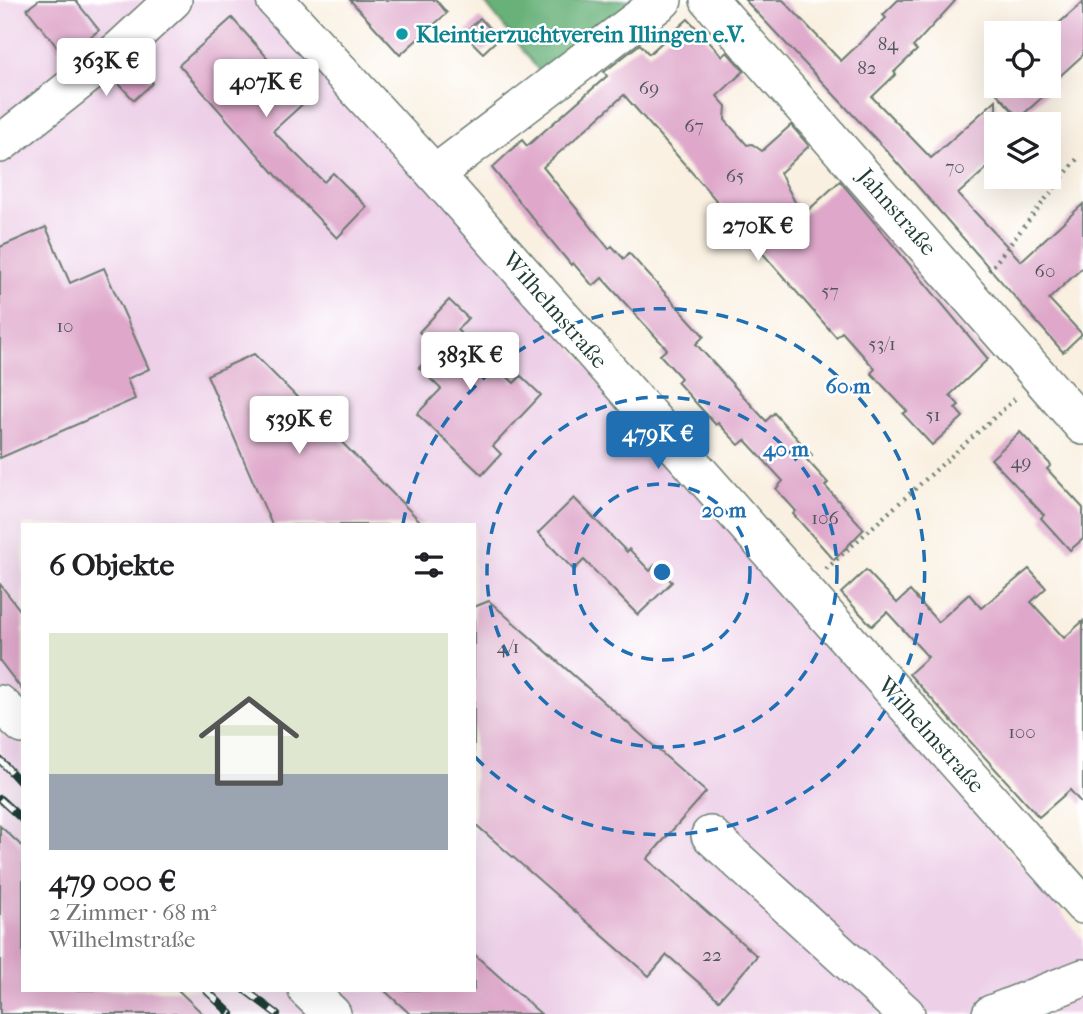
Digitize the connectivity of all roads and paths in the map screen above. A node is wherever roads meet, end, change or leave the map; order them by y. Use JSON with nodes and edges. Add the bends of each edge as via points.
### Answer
{"nodes":[{"id":1,"x":173,"y":0,"type":"edge"},
{"id":2,"x":275,"y":0,"type":"edge"},
{"id":3,"x":663,"y":0,"type":"edge"},
{"id":4,"x":709,"y":0,"type":"edge"},
{"id":5,"x":0,"y":144,"type":"edge"},
{"id":6,"x":1077,"y":159,"type":"dead end"},
{"id":7,"x":435,"y":174,"type":"junction"},
{"id":8,"x":970,"y":296,"type":"junction"},
{"id":9,"x":1039,"y":377,"type":"junction"},
{"id":10,"x":1083,"y":426,"type":"edge"},
{"id":11,"x":802,"y":591,"type":"junction"},
{"id":12,"x":0,"y":704,"type":"edge"},
{"id":13,"x":21,"y":723,"type":"edge"},
{"id":14,"x":710,"y":835,"type":"dead end"},
{"id":15,"x":1083,"y":905,"type":"edge"},
{"id":16,"x":1083,"y":978,"type":"edge"},
{"id":17,"x":309,"y":992,"type":"edge"},
{"id":18,"x":332,"y":1014,"type":"edge"},
{"id":19,"x":906,"y":1014,"type":"edge"},
{"id":20,"x":991,"y":1014,"type":"edge"}],
"edges":[{"from":1,"to":5,"type":"street"},
{"from":2,"to":7,"type":"street","name":"Wilhelmstraße"},
{"from":3,"to":7,"type":"street"},
{"from":4,"to":8,"type":"street","name":"Jahnstraße"},
{"from":6,"to":8,"type":"path"},
{"from":7,"to":11,"type":"street","name":"Wilhelmstraße"},
{"from":8,"to":9,"type":"street","name":"Jahnstraße"},
{"from":9,"to":10,"type":"street","name":"Jahnstraße"},
{"from":9,"to":11,"type":"path"},
{"from":11,"to":15,"type":"street","name":"Wilhelmstraße"},
{"from":12,"to":13,"type":"street"},
{"from":14,"to":19,"type":"street"},
{"from":16,"to":20,"type":"street"},
{"from":17,"to":18,"type":"street"}]}
